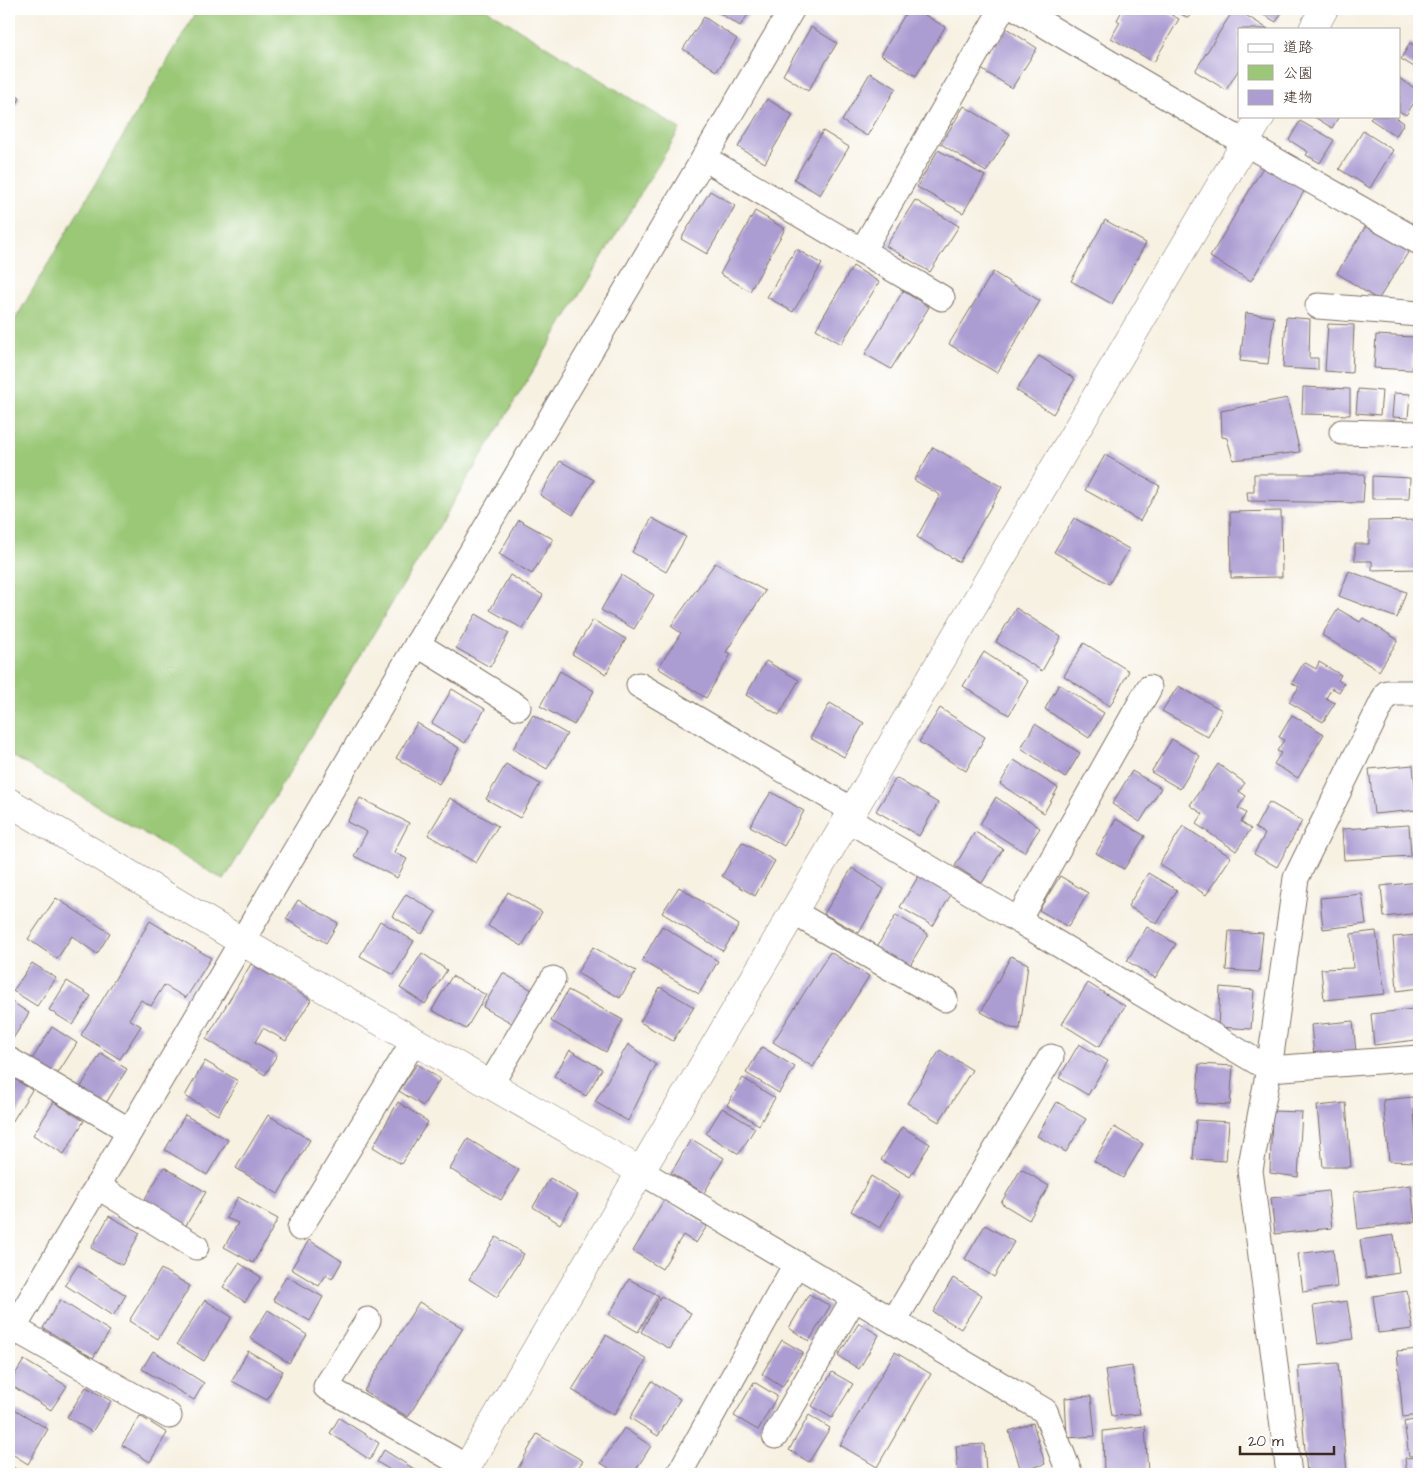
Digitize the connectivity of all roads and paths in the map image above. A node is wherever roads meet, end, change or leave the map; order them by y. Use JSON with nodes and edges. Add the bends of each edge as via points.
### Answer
{"nodes":[{"id":1,"x":792,"y":9,"type":"edge"},
{"id":2,"x":1002,"y":9,"type":"edge"},
{"id":3,"x":1018,"y":9,"type":"edge"},
{"id":4,"x":1324,"y":9,"type":"edge"},
{"id":5,"x":1314,"y":28,"type":"edge"},
{"id":6,"x":1260,"y":118,"type":"edge"},
{"id":7,"x":1245,"y":143,"type":"junction"},
{"id":8,"x":704,"y":158,"type":"junction"},
{"id":9,"x":1419,"y":242,"type":"edge"},
{"id":10,"x":862,"y":251,"type":"junction"},
{"id":11,"x":942,"y":298,"type":"dead end"},
{"id":12,"x":1318,"y":306,"type":"dead end"},
{"id":13,"x":1419,"y":314,"type":"edge"},
{"id":14,"x":1342,"y":432,"type":"dead end"},
{"id":15,"x":1419,"y":434,"type":"edge"},
{"id":16,"x":417,"y":644,"type":"junction"},
{"id":17,"x":639,"y":685,"type":"dead end"},
{"id":18,"x":1149,"y":688,"type":"dead end"},
{"id":19,"x":1419,"y":693,"type":"edge"},
{"id":20,"x":518,"y":707,"type":"dead end"},
{"id":21,"x":9,"y":802,"type":"edge"},
{"id":22,"x":850,"y":815,"type":"junction"},
{"id":23,"x":793,"y":912,"type":"junction"},
{"id":24,"x":1018,"y":920,"type":"junction"},
{"id":25,"x":241,"y":941,"type":"junction"},
{"id":26,"x":554,"y":979,"type":"dead end"},
{"id":27,"x":944,"y":999,"type":"dead end"},
{"id":28,"x":414,"y":1041,"type":"junction"},
{"id":29,"x":1051,"y":1057,"type":"dead end"},
{"id":30,"x":1419,"y":1058,"type":"edge"},
{"id":31,"x":9,"y":1060,"type":"edge"},
{"id":32,"x":1269,"y":1069,"type":"junction"},
{"id":33,"x":490,"y":1085,"type":"junction"},
{"id":34,"x":130,"y":1131,"type":"junction"},
{"id":35,"x":640,"y":1172,"type":"junction"},
{"id":36,"x":97,"y":1186,"type":"junction"},
{"id":37,"x":300,"y":1228,"type":"dead end"},
{"id":38,"x":196,"y":1248,"type":"dead end"},
{"id":39,"x":796,"y":1264,"type":"junction"},
{"id":40,"x":854,"y":1298,"type":"junction"},
{"id":41,"x":368,"y":1320,"type":"dead end"},
{"id":42,"x":894,"y":1322,"type":"junction"},
{"id":43,"x":11,"y":1332,"type":"edge"},
{"id":44,"x":169,"y":1416,"type":"dead end"},
{"id":45,"x":775,"y":1436,"type":"dead end"},
{"id":46,"x":465,"y":1471,"type":"edge"},
{"id":47,"x":678,"y":1474,"type":"edge"},
{"id":48,"x":1070,"y":1474,"type":"edge"},
{"id":49,"x":1289,"y":1474,"type":"edge"}],
"edges":[{"from":1,"to":8,"type":"street"},
{"from":2,"to":10,"type":"street"},
{"from":3,"to":7,"type":"street"},
{"from":4,"to":5,"type":"street"},
{"from":6,"to":7,"type":"street"},
{"from":7,"to":9,"type":"street"},
{"from":7,"to":22,"type":"street"},
{"from":8,"to":10,"type":"street"},
{"from":8,"to":16,"type":"street"},
{"from":10,"to":11,"type":"street"},
{"from":12,"to":13,"type":"street"},
{"from":14,"to":15,"type":"street"},
{"from":16,"to":20,"type":"street"},
{"from":16,"to":25,"type":"street"},
{"from":17,"to":22,"type":"street"},
{"from":18,"to":24,"type":"street"},
{"from":19,"to":32,"type":"street","via":[[1386,693],[1296,878]]},
{"from":21,"to":25,"type":"street"},
{"from":22,"to":23,"type":"street"},
{"from":22,"to":24,"type":"street"},
{"from":23,"to":27,"type":"street"},
{"from":23,"to":35,"type":"street"},
{"from":24,"to":32,"type":"street"},
{"from":25,"to":28,"type":"street"},
{"from":25,"to":34,"type":"street"},
{"from":26,"to":33,"type":"street"},
{"from":28,"to":33,"type":"street"},
{"from":28,"to":37,"type":"street"},
{"from":29,"to":42,"type":"street"},
{"from":30,"to":32,"type":"street"},
{"from":31,"to":34,"type":"street"},
{"from":32,"to":49,"type":"street","via":[[1250,1170]]},
{"from":33,"to":35,"type":"street"},
{"from":34,"to":36,"type":"street"},
{"from":35,"to":39,"type":"street"},
{"from":35,"to":46,"type":"street"},
{"from":36,"to":38,"type":"street"},
{"from":36,"to":43,"type":"street"},
{"from":39,"to":40,"type":"street"},
{"from":39,"to":47,"type":"street"},
{"from":40,"to":42,"type":"street"},
{"from":40,"to":45,"type":"street"},
{"from":41,"to":46,"type":"street","via":[[326,1387]]},
{"from":42,"to":48,"type":"street","via":[[1045,1411]]},
{"from":43,"to":44,"type":"street"}]}
